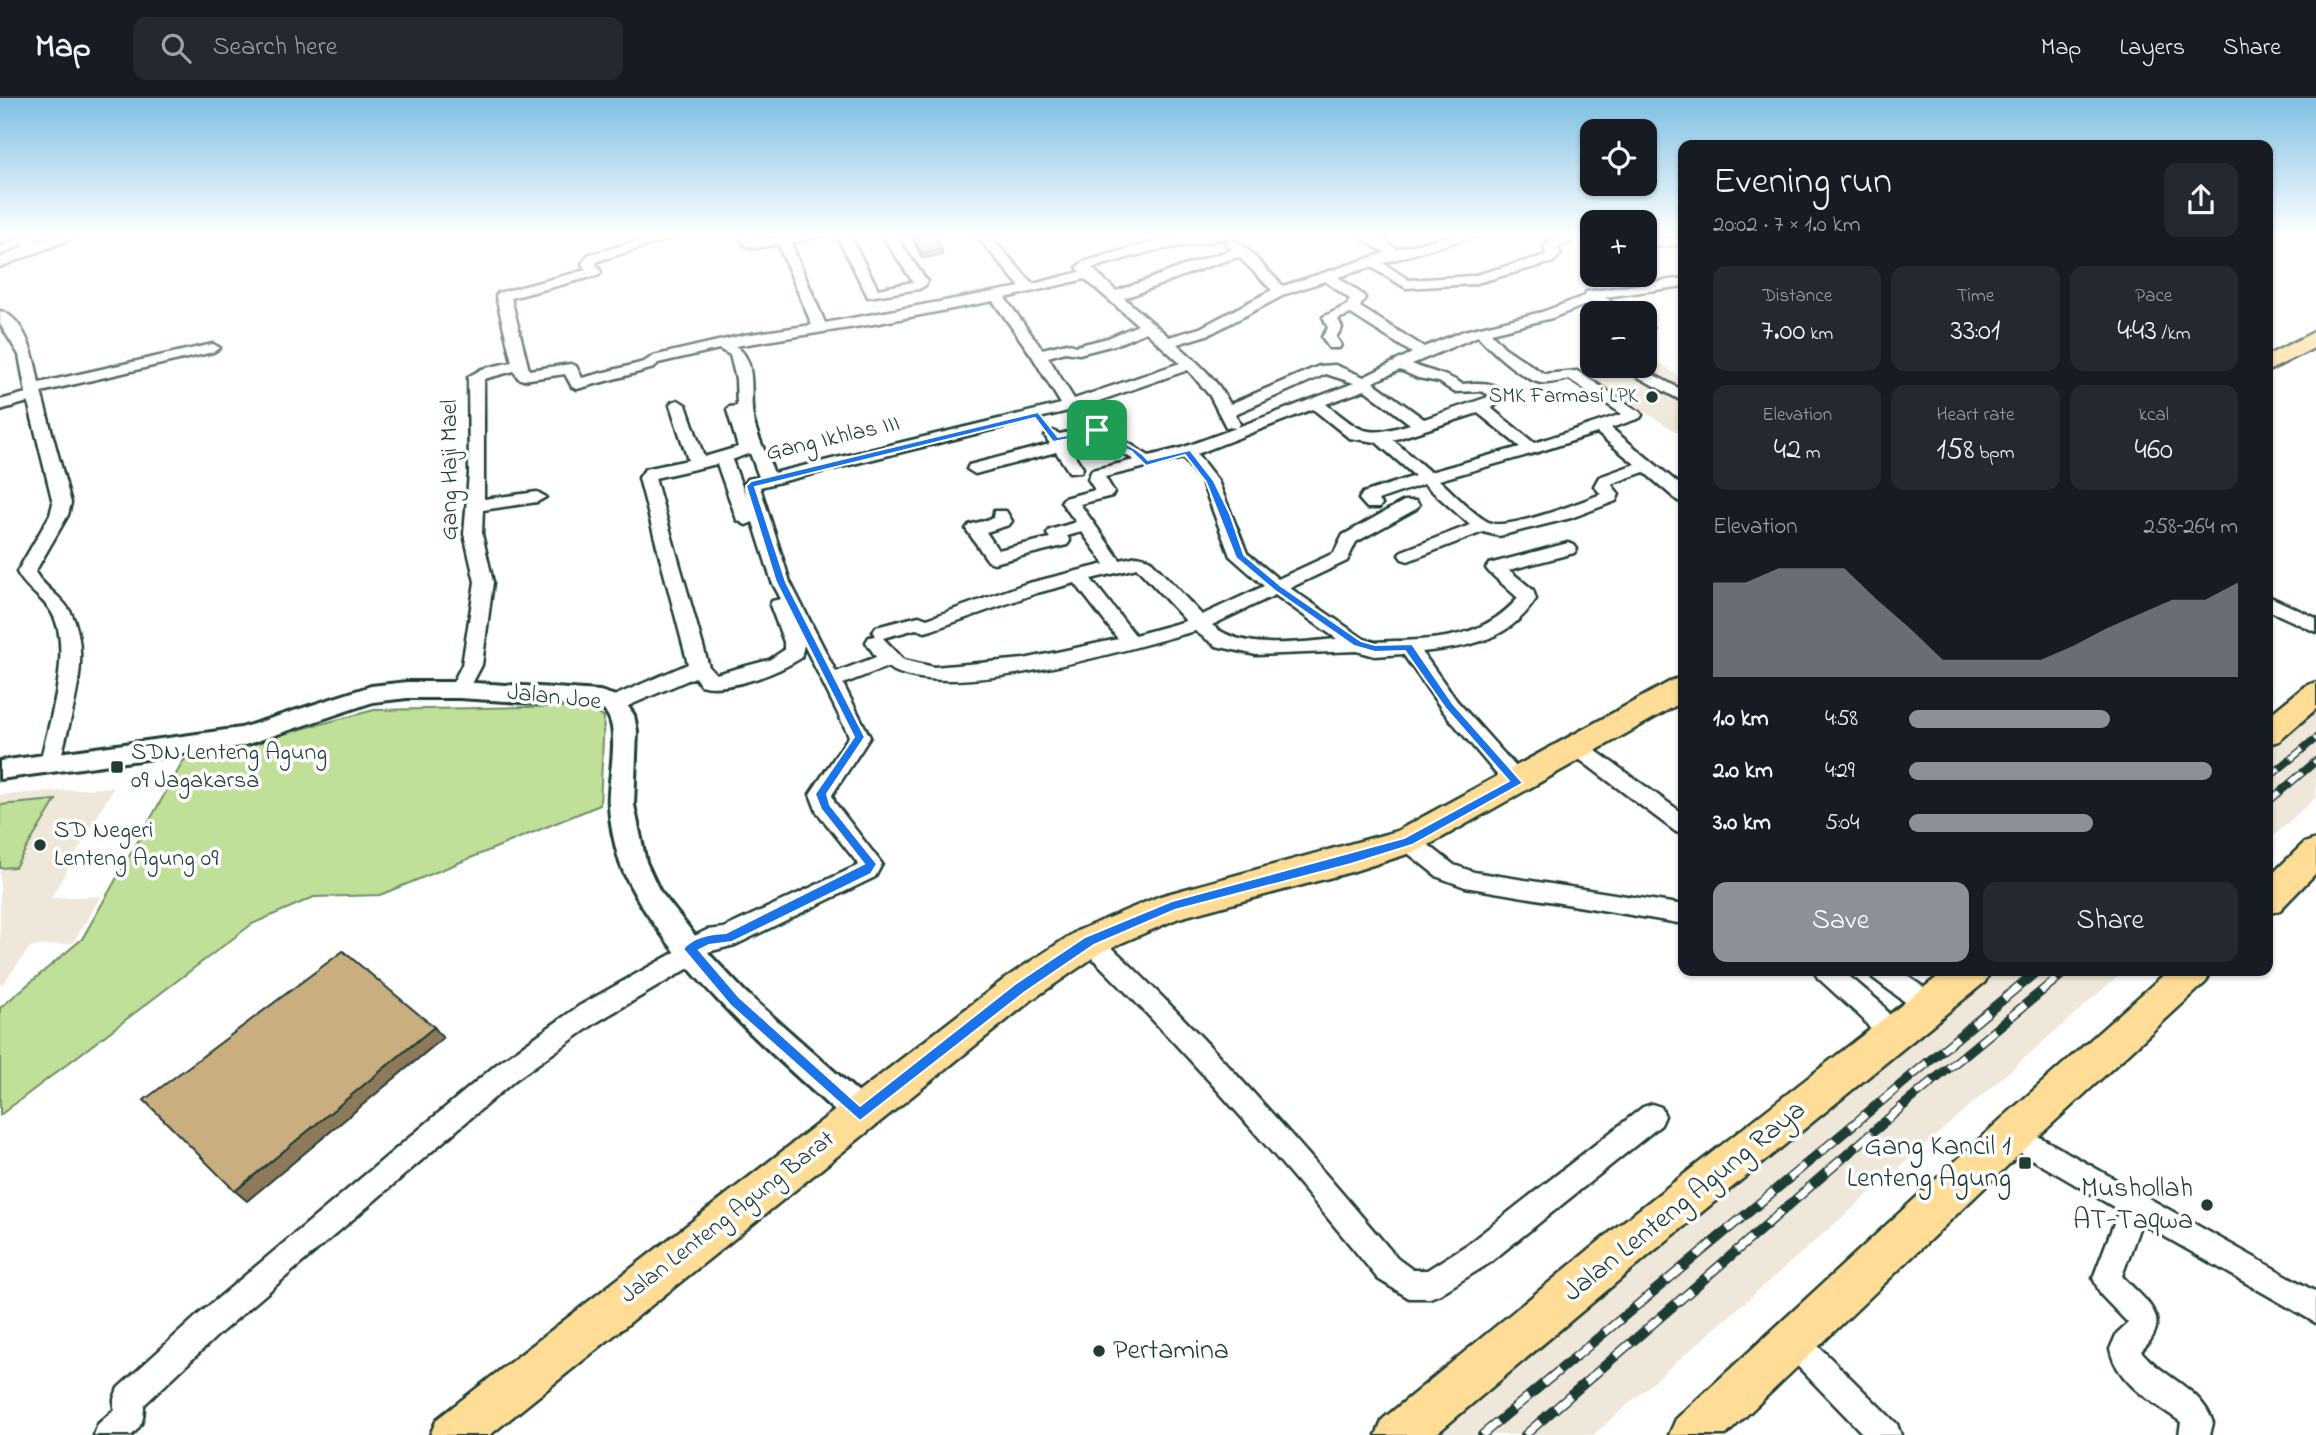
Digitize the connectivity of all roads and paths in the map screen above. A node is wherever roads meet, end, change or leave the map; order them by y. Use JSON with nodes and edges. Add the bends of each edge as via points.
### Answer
{"nodes":[{"id":1,"x":504,"y":296,"type":"edge"},
{"id":2,"x":807,"y":296,"type":"edge"},
{"id":3,"x":989,"y":296,"type":"edge"},
{"id":4,"x":997,"y":296,"type":"edge"},
{"id":5,"x":1115,"y":296,"type":"edge"},
{"id":6,"x":1271,"y":296,"type":"edge"},
{"id":7,"x":1356,"y":296,"type":"edge"},
{"id":8,"x":1591,"y":298,"type":"joint"},
{"id":9,"x":1597,"y":301,"type":"edge"},
{"id":10,"x":1352,"y":308,"type":"junction"},
{"id":11,"x":1155,"y":312,"type":"dead end"},
{"id":12,"x":0,"y":315,"type":"edge"},
{"id":13,"x":1143,"y":321,"type":"junction"},
{"id":14,"x":820,"y":327,"type":"junction"},
{"id":15,"x":1482,"y":332,"type":"junction"},
{"id":16,"x":2316,"y":338,"type":"edge"},
{"id":17,"x":1165,"y":344,"type":"junction"},
{"id":18,"x":723,"y":345,"type":"junction"},
{"id":19,"x":1334,"y":345,"type":"dead end"},
{"id":20,"x":214,"y":348,"type":"dead end"},
{"id":21,"x":1423,"y":353,"type":"junction"},
{"id":22,"x":1039,"y":355,"type":"junction"},
{"id":23,"x":2273,"y":361,"type":"edge"},
{"id":24,"x":1399,"y":363,"type":"junction"},
{"id":25,"x":520,"y":365,"type":"junction"},
{"id":26,"x":1191,"y":365,"type":"junction"},
{"id":27,"x":1648,"y":378,"type":"edge"},
{"id":28,"x":1368,"y":381,"type":"junction"},
{"id":29,"x":33,"y":392,"type":"junction"},
{"id":30,"x":1678,"y":394,"type":"edge"},
{"id":31,"x":1315,"y":403,"type":"junction"},
{"id":32,"x":0,"y":405,"type":"edge"},
{"id":33,"x":678,"y":405,"type":"dead end"},
{"id":34,"x":1069,"y":406,"type":"junction"},
{"id":35,"x":1480,"y":407,"type":"junction"},
{"id":36,"x":735,"y":410,"type":"dead end"},
{"id":37,"x":1226,"y":412,"type":"junction"},
{"id":38,"x":1038,"y":415,"type":"junction"},
{"id":39,"x":1420,"y":424,"type":"junction"},
{"id":40,"x":1599,"y":426,"type":"junction"},
{"id":41,"x":1237,"y":432,"type":"junction"},
{"id":42,"x":1381,"y":438,"type":"junction"},
{"id":43,"x":1058,"y":443,"type":"junction"},
{"id":44,"x":1532,"y":449,"type":"junction"},
{"id":45,"x":1187,"y":452,"type":"junction"},
{"id":46,"x":723,"y":458,"type":"junction"},
{"id":47,"x":1146,"y":463,"type":"junction"},
{"id":48,"x":698,"y":464,"type":"junction"},
{"id":49,"x":1648,"y":465,"type":"junction"},
{"id":50,"x":1075,"y":468,"type":"dead end"},
{"id":51,"x":975,"y":469,"type":"dead end"},
{"id":52,"x":1429,"y":477,"type":"junction"},
{"id":53,"x":768,"y":480,"type":"junction"},
{"id":54,"x":1678,"y":492,"type":"edge"},
{"id":55,"x":537,"y":497,"type":"dead end"},
{"id":56,"x":1373,"y":504,"type":"dead end"},
{"id":57,"x":474,"y":506,"type":"junction"},
{"id":58,"x":1410,"y":506,"type":"dead end"},
{"id":59,"x":1000,"y":515,"type":"dead end"},
{"id":60,"x":1085,"y":525,"type":"junction"},
{"id":61,"x":1482,"y":526,"type":"junction"},
{"id":62,"x":1568,"y":550,"type":"dead end"},
{"id":63,"x":1408,"y":555,"type":"dead end"},
{"id":64,"x":1116,"y":567,"type":"junction"},
{"id":65,"x":1081,"y":578,"type":"junction"},
{"id":66,"x":1277,"y":588,"type":"junction"},
{"id":67,"x":2273,"y":604,"type":"edge"},
{"id":68,"x":1199,"y":624,"type":"junction"},
{"id":69,"x":2316,"y":626,"type":"edge"},
{"id":70,"x":1131,"y":643,"type":"junction"},
{"id":71,"x":1357,"y":644,"type":"junction"},
{"id":72,"x":1408,"y":647,"type":"junction"},
{"id":73,"x":887,"y":660,"type":"junction"},
{"id":74,"x":699,"y":667,"type":"junction"},
{"id":75,"x":831,"y":681,"type":"junction"},
{"id":76,"x":459,"y":690,"type":"junction"},
{"id":77,"x":1678,"y":692,"type":"edge"},
{"id":78,"x":2316,"y":694,"type":"edge"},
{"id":79,"x":614,"y":704,"type":"junction"},
{"id":80,"x":2273,"y":729,"type":"edge"},
{"id":81,"x":1578,"y":748,"type":"junction"},
{"id":82,"x":50,"y":762,"type":"junction"},
{"id":83,"x":0,"y":770,"type":"edge"},
{"id":84,"x":1517,"y":783,"type":"junction"},
{"id":85,"x":1678,"y":823,"type":"edge"},
{"id":86,"x":1408,"y":841,"type":"junction"},
{"id":87,"x":2316,"y":852,"type":"edge"},
{"id":88,"x":2273,"y":895,"type":"edge"},
{"id":89,"x":1678,"y":914,"type":"edge"},
{"id":90,"x":1090,"y":941,"type":"junction"},
{"id":91,"x":695,"y":956,"type":"junction"},
{"id":92,"x":1832,"y":976,"type":"edge"},
{"id":93,"x":1888,"y":976,"type":"edge"},
{"id":94,"x":1966,"y":976,"type":"edge"},
{"id":95,"x":2187,"y":976,"type":"edge"},
{"id":96,"x":1929,"y":1005,"type":"junction"},
{"id":97,"x":1891,"y":1038,"type":"junction"},
{"id":98,"x":860,"y":1115,"type":"junction"},
{"id":99,"x":1652,"y":1116,"type":"dead end"},
{"id":100,"x":2013,"y":1134,"type":"junction"},
{"id":101,"x":2134,"y":1205,"type":"junction"},
{"id":102,"x":2316,"y":1308,"type":"edge"},
{"id":103,"x":1793,"y":1340,"type":"junction"},
{"id":104,"x":109,"y":1435,"type":"edge"},
{"id":105,"x":453,"y":1435,"type":"edge"},
{"id":106,"x":1399,"y":1435,"type":"edge"},
{"id":107,"x":1692,"y":1435,"type":"edge"},
{"id":108,"x":1886,"y":1435,"type":"edge"},
{"id":109,"x":2194,"y":1435,"type":"edge"}],
"edges":[{"from":1,"to":25,"type":"street"},
{"from":2,"to":14,"type":"street"},
{"from":3,"to":14,"type":"street"},
{"from":4,"to":22,"type":"street"},
{"from":5,"to":13,"type":"street"},
{"from":6,"to":17,"type":"street","via":[[1205,331]]},
{"from":7,"to":10,"type":"street"},
{"from":8,"to":9,"type":"street"},
{"from":8,"to":15,"type":"street","via":[[1543,317]]},
{"from":10,"to":19,"type":"street","via":[[1330,317],[1335,328],[1329,337]]},
{"from":10,"to":21,"type":"street"},
{"from":11,"to":13,"type":"street"},
{"from":12,"to":29,"type":"street","via":[[26,355]]},
{"from":13,"to":17,"type":"street"},
{"from":13,"to":22,"type":"street","via":[[1113,341]]},
{"from":14,"to":18,"type":"street"},
{"from":15,"to":21,"type":"street"},
{"from":15,"to":40,"type":"street","via":[[1499,350],[1539,377],[1572,374],[1634,415]]},
{"from":16,"to":23,"type":"main road"},
{"from":17,"to":26,"type":"street"},
{"from":18,"to":25,"type":"street","via":[[653,360],[649,365],[577,384],[568,368],[523,375]]},
{"from":18,"to":53,"type":"street","via":[[737,353],[744,379],[745,418]]},
{"from":20,"to":29,"type":"street"},
{"from":21,"to":24,"type":"street"},
{"from":22,"to":34,"type":"street"},
{"from":24,"to":28,"type":"street"},
{"from":24,"to":35,"type":"street","via":[[1423,376],[1443,378],[1459,389],[1483,385],[1501,397]]},
{"from":25,"to":57,"type":"street","name":"Gang Haji Mael","via":[[476,377]]},
{"from":26,"to":34,"type":"street","name":"Gang Ikhlas III"},
{"from":26,"to":37,"type":"street","via":[[1217,394]]},
{"from":27,"to":30,"type":"street"},
{"from":28,"to":31,"type":"street"},
{"from":28,"to":37,"type":"street","via":[[1328,368]]},
{"from":28,"to":39,"type":"street"},
{"from":29,"to":32,"type":"street"},
{"from":29,"to":82,"type":"street","via":[[62,503],[26,572],[67,624],[69,666]]},
{"from":31,"to":41,"type":"street"},
{"from":31,"to":42,"type":"street","via":[[1355,436]]},
{"from":33,"to":48,"type":"street"},
{"from":34,"to":38,"type":"street","name":"Gang Ikhlas III"},
{"from":35,"to":39,"type":"street"},
{"from":35,"to":44,"type":"street"},
{"from":36,"to":46,"type":"street","via":[[747,449]]},
{"from":37,"to":41,"type":"street"},
{"from":38,"to":43,"type":"street"},
{"from":38,"to":53,"type":"street","name":"Gang Ikhlas III"},
{"from":39,"to":42,"type":"street"},
{"from":40,"to":44,"type":"street"},
{"from":40,"to":49,"type":"street"},
{"from":41,"to":45,"type":"street"},
{"from":42,"to":52,"type":"street"},
{"from":43,"to":47,"type":"street","via":[[1097,430],[1106,439],[1134,449]]},
{"from":43,"to":50,"type":"street"},
{"from":43,"to":51,"type":"street"},
{"from":44,"to":52,"type":"street"},
{"from":45,"to":47,"type":"street"},
{"from":45,"to":66,"type":"street","via":[[1210,481],[1239,556]]},
{"from":46,"to":48,"type":"street"},
{"from":46,"to":74,"type":"street","via":[[794,642],[794,653],[776,665],[716,681],[706,680]]},
{"from":47,"to":60,"type":"street","via":[[1098,474],[1096,479],[1105,492],[1070,502]]},
{"from":48,"to":74,"type":"street","via":[[651,473],[647,478]]},
{"from":49,"to":54,"type":"street"},
{"from":49,"to":61,"type":"street","via":[[1605,481],[1602,486],[1612,497],[1499,531]]},
{"from":52,"to":56,"type":"street","via":[[1369,497]]},
{"from":52,"to":61,"type":"street"},
{"from":53,"to":75,"type":"street","name":"Gang Ikhlas III","via":[[754,483],[751,491],[781,582]]},
{"from":55,"to":57,"type":"street"},
{"from":57,"to":76,"type":"street","name":"Gang Haji Mael","via":[[472,534],[484,582],[472,665]]},
{"from":58,"to":66,"type":"street","via":[[1349,539],[1341,557]]},
{"from":59,"to":60,"type":"street","via":[[1003,521],[975,529],[994,557],[1061,541],[1056,534]]},
{"from":60,"to":64,"type":"street"},
{"from":61,"to":63,"type":"street"},
{"from":62,"to":72,"type":"street","via":[[1495,568],[1527,599],[1499,630],[1479,638]]},
{"from":64,"to":65,"type":"street"},
{"from":64,"to":68,"type":"street","via":[[1143,563]]},
{"from":65,"to":70,"type":"street"},
{"from":65,"to":73,"type":"street","via":[[1031,588],[984,607],[925,626],[919,622],[880,637]]},
{"from":66,"to":68,"type":"street"},
{"from":66,"to":71,"type":"street"},
{"from":67,"to":69,"type":"street"},
{"from":68,"to":70,"type":"street"},
{"from":68,"to":71,"type":"street","via":[[1219,640],[1237,645]]},
{"from":70,"to":73,"type":"street","via":[[974,672],[917,673]]},
{"from":71,"to":72,"type":"street","via":[[1375,649]]},
{"from":72,"to":84,"type":"street","via":[[1450,706]]},
{"from":73,"to":75,"type":"street"},
{"from":74,"to":79,"type":"street"},
{"from":75,"to":91,"type":"street","name":"Gang Ikhlas III","via":[[860,737],[821,794],[825,806],[871,864],[867,871],[727,938],[707,940]]},
{"from":76,"to":79,"type":"street","name":"Jalan Joe","via":[[600,699]]},
{"from":76,"to":82,"type":"street","name":"Jalan Joe","via":[[371,694],[242,737]]},
{"from":77,"to":81,"type":"main road","name":"Jalan Lenteng Agung Barat"},
{"from":78,"to":80,"type":"main road"},
{"from":79,"to":91,"type":"street","name":"Jalan Joe","via":[[625,732],[621,805],[633,862],[649,897]]},
{"from":81,"to":84,"type":"main road","name":"Jalan Lenteng Agung Barat"},
{"from":81,"to":85,"type":"street"},
{"from":82,"to":83,"type":"street","name":"Jalan Joe"},
{"from":84,"to":86,"type":"main road","name":"Jalan Lenteng Agung Barat"},
{"from":86,"to":89,"type":"street","via":[[1446,871],[1465,879]]},
{"from":86,"to":90,"type":"main road","name":"Jalan Lenteng Agung Barat","via":[[1172,906]]},
{"from":87,"to":88,"type":"main road"},
{"from":90,"to":98,"type":"main road","name":"Jalan Lenteng Agung Barat","via":[[1020,988]]},
{"from":90,"to":99,"type":"street","via":[[1240,1094],[1388,1269],[1409,1284],[1430,1284],[1478,1254]]},
{"from":91,"to":98,"type":"street","name":"Jalan Joe","via":[[735,1001]]},
{"from":91,"to":104,"type":"street","via":[[587,1014],[506,1072],[208,1325],[129,1399],[129,1416]]},
{"from":92,"to":97,"type":"street","via":[[1873,1012]]},
{"from":93,"to":96,"type":"street"},
{"from":94,"to":96,"type":"main road","name":"Jalan Lenteng Agung Raya"},
{"from":95,"to":100,"type":"main road"},
{"from":96,"to":97,"type":"main road","name":"Jalan Lenteng Agung Raya"},
{"from":97,"to":106,"type":"main road","name":"Jalan Lenteng Agung Raya","via":[[1634,1240]]},
{"from":98,"to":105,"type":"main road","name":"Jalan Lenteng Agung Barat"},
{"from":100,"to":101,"type":"street"},
{"from":100,"to":103,"type":"main road"},
{"from":101,"to":102,"type":"street"},
{"from":101,"to":109,"type":"street","via":[[2107,1278],[2143,1320],[2143,1329],[2124,1352],[2136,1370],[2198,1418]]},
{"from":103,"to":107,"type":"main road"},
{"from":103,"to":108,"type":"street"}]}
